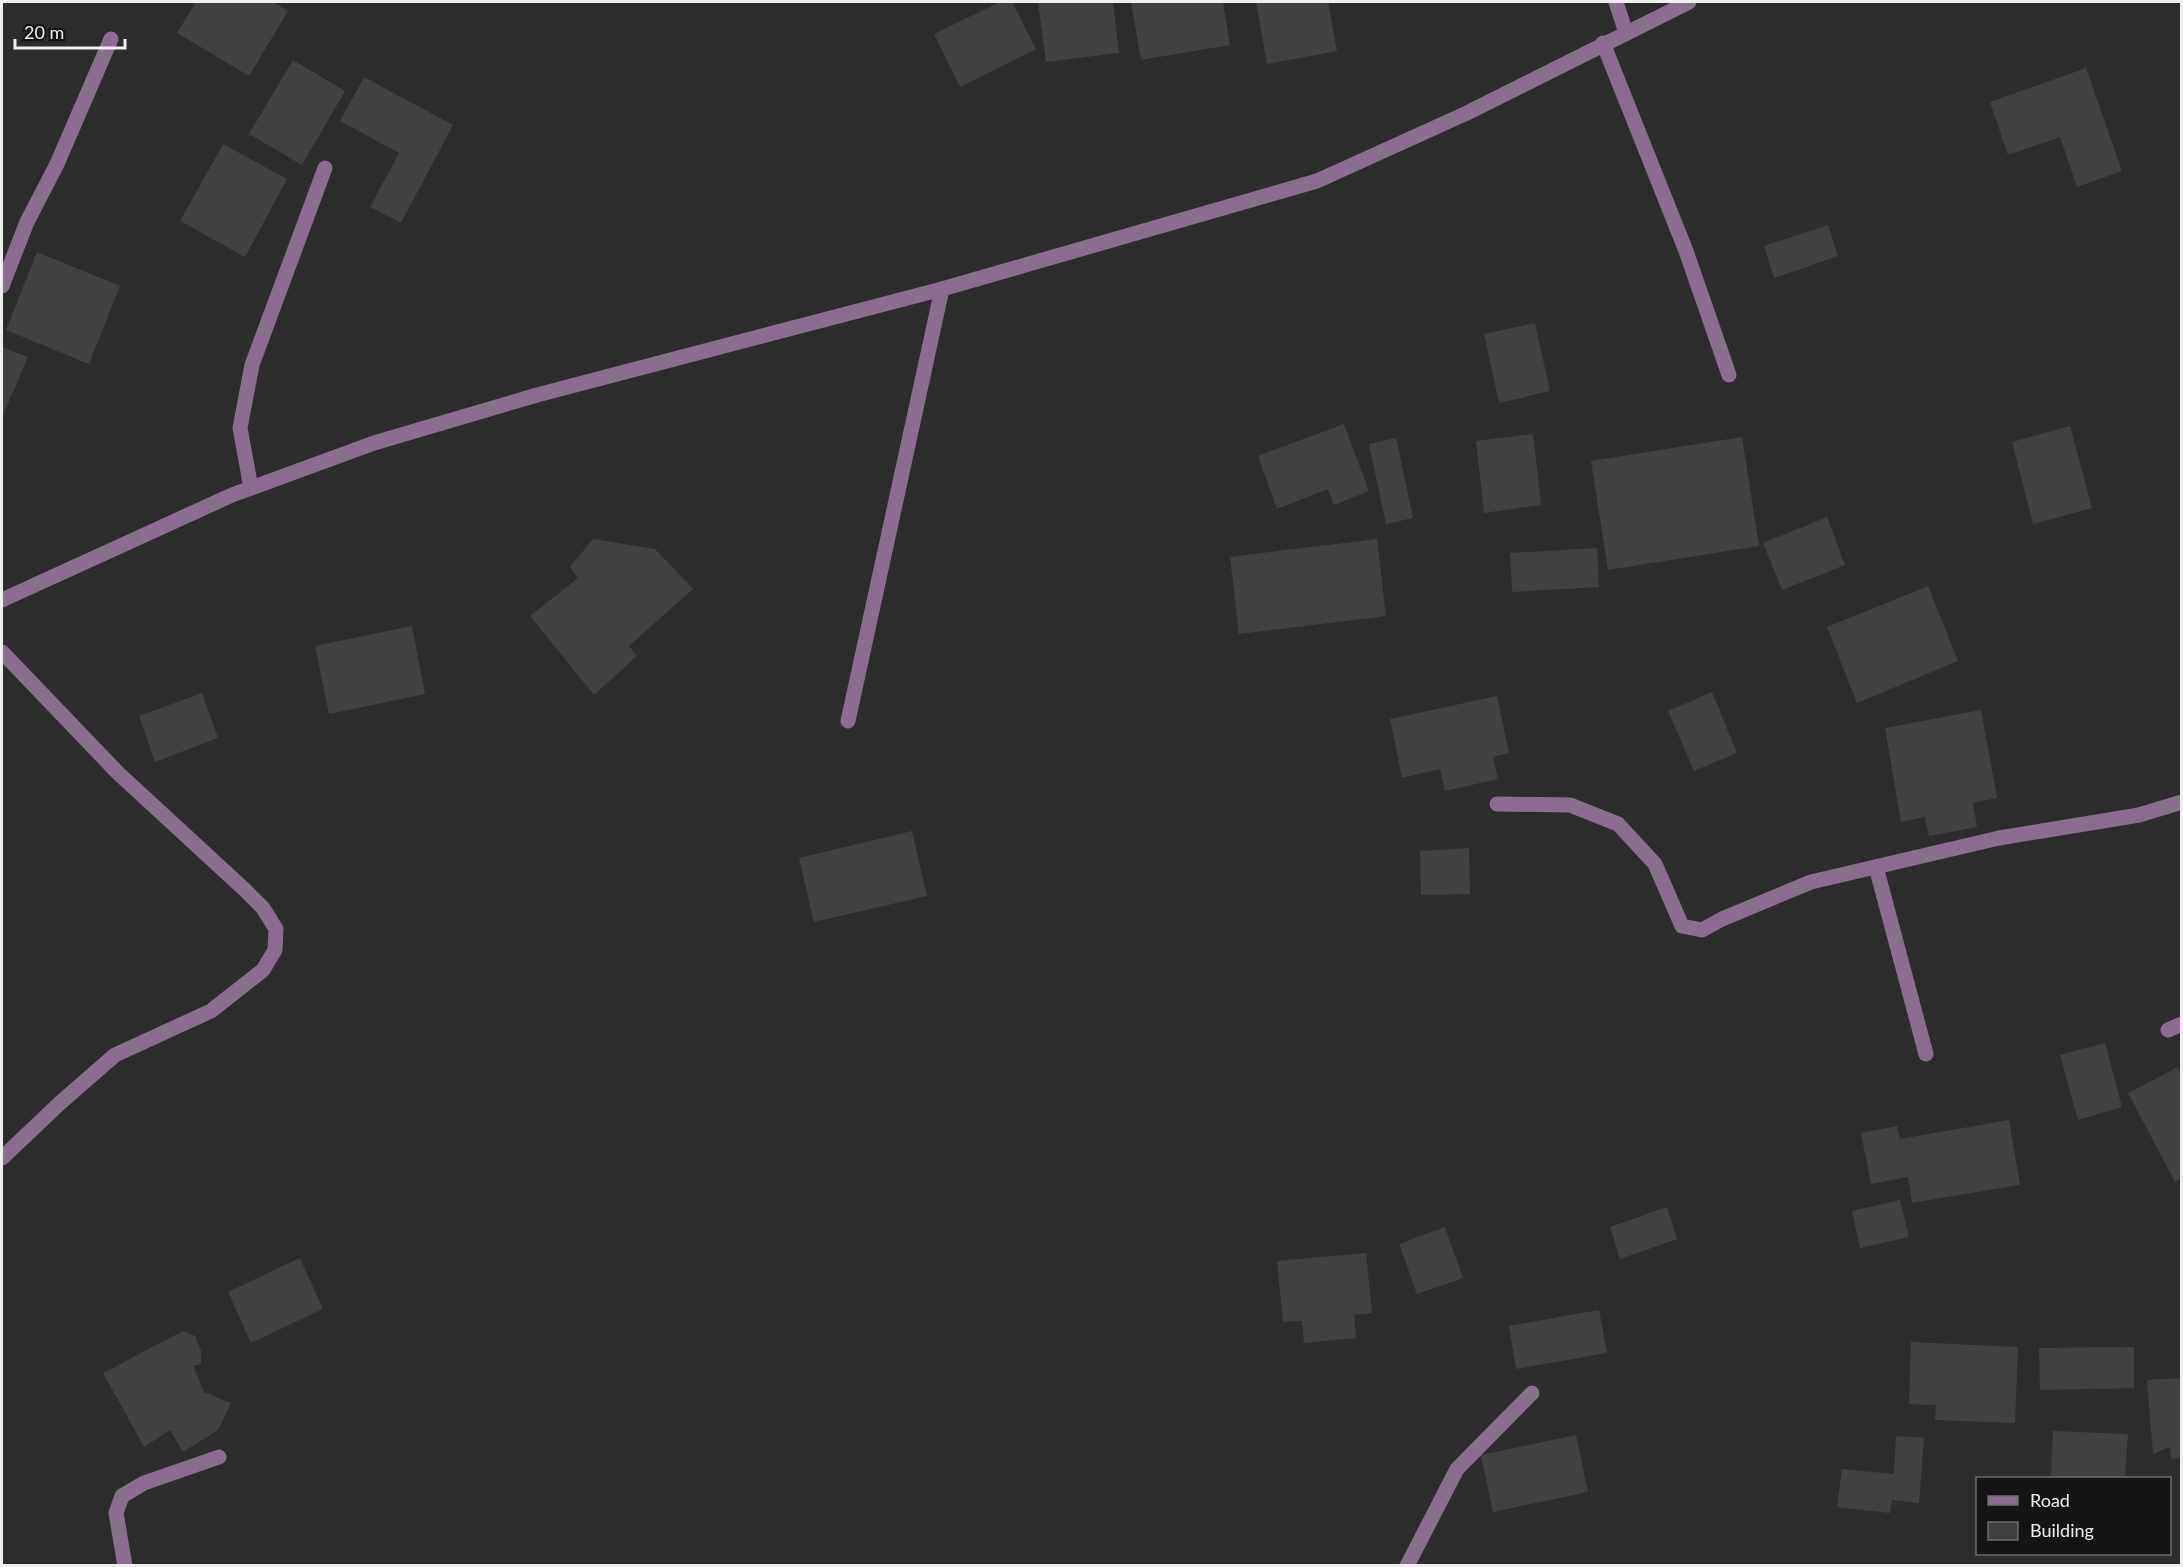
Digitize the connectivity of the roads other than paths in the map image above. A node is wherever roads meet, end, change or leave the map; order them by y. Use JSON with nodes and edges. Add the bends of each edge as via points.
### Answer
{"nodes":[{"id":1,"x":1616,"y":2,"type":"edge"},
{"id":2,"x":1689,"y":2,"type":"edge"},
{"id":3,"x":1626,"y":33,"type":"junction"},
{"id":4,"x":111,"y":39,"type":"dead end"},
{"id":5,"x":1603,"y":44,"type":"junction"},
{"id":6,"x":325,"y":168,"type":"dead end"},
{"id":7,"x":2,"y":286,"type":"edge"},
{"id":8,"x":942,"y":289,"type":"junction"},
{"id":9,"x":1730,"y":375,"type":"dead end"},
{"id":10,"x":250,"y":488,"type":"junction"},
{"id":11,"x":2,"y":600,"type":"edge"},
{"id":12,"x":2,"y":652,"type":"edge"},
{"id":13,"x":848,"y":721,"type":"dead end"},
{"id":14,"x":2181,"y":802,"type":"edge"},
{"id":15,"x":1497,"y":804,"type":"dead end"},
{"id":16,"x":1876,"y":867,"type":"junction"},
{"id":17,"x":1926,"y":1054,"type":"dead end"},
{"id":18,"x":2,"y":1158,"type":"edge"},
{"id":19,"x":1532,"y":1393,"type":"dead end"},
{"id":20,"x":219,"y":1457,"type":"dead end"},
{"id":21,"x":125,"y":1566,"type":"edge"},
{"id":22,"x":1407,"y":1566,"type":"edge"}],
"edges":[{"from":1,"to":3,"type":"street"},
{"from":2,"to":3,"type":"street"},
{"from":3,"to":5,"type":"street"},
{"from":4,"to":7,"type":"street"},
{"from":5,"to":8,"type":"street","via":[[1467,113],[1317,181]]},
{"from":5,"to":9,"type":"street","via":[[1686,251]]},
{"from":6,"to":10,"type":"street","via":[[252,365],[240,428]]},
{"from":8,"to":10,"type":"street","via":[[537,395],[374,443]]},
{"from":8,"to":13,"type":"street"},
{"from":10,"to":11,"type":"street"},
{"from":12,"to":18,"type":"street","via":[[118,773],[263,908],[276,929],[275,950],[263,970],[211,1011],[115,1055]]},
{"from":14,"to":16,"type":"street","via":[[2139,815],[1999,838]]},
{"from":15,"to":16,"type":"street","via":[[1570,805],[1618,824],[1655,864],[1682,926],[1702,930],[1811,882]]},
{"from":16,"to":17,"type":"street"},
{"from":19,"to":22,"type":"street","via":[[1457,1469]]},
{"from":20,"to":21,"type":"street","via":[[144,1483],[122,1496],[116,1513]]}]}
